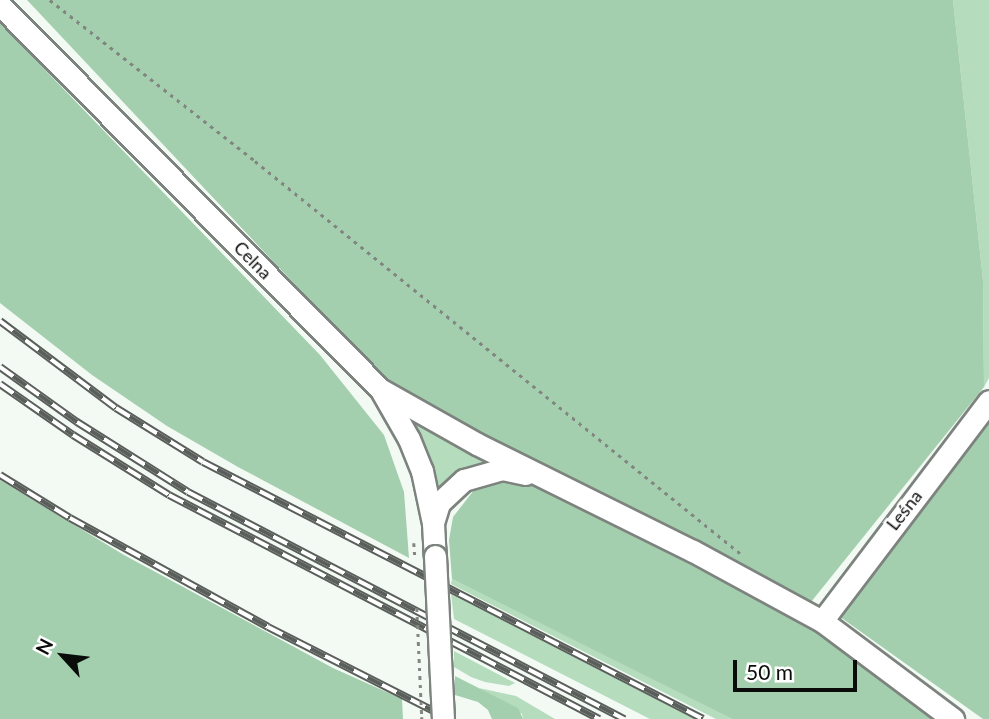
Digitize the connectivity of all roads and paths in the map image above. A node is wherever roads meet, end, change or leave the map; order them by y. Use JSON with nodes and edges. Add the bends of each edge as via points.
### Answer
{"nodes":[{"id":1,"x":50,"y":0,"type":"edge"},
{"id":2,"x":0,"y":5,"type":"edge"},
{"id":3,"x":381,"y":390,"type":"junction"},
{"id":4,"x":989,"y":401,"type":"edge"},
{"id":5,"x":553,"y":483,"type":"junction"},
{"id":6,"x":433,"y":523,"type":"junction"},
{"id":7,"x":414,"y":543,"type":"dead end"},
{"id":8,"x":425,"y":556,"type":"junction"},
{"id":9,"x":748,"y":561,"type":"dead end"},
{"id":10,"x":416,"y":596,"type":"dead end"},
{"id":11,"x":822,"y":621,"type":"junction"},
{"id":12,"x":429,"y":718,"type":"edge"},
{"id":13,"x":953,"y":719,"type":"edge"}],
"edges":[{"from":1,"to":9,"type":"path"},
{"from":2,"to":3,"type":"street","name":"Celna"},
{"from":3,"to":5,"type":"street"},
{"from":3,"to":6,"type":"street","name":"Celna","via":[[422,471]]},
{"from":4,"to":11,"type":"street","name":"Leśna"},
{"from":5,"to":6,"type":"street","via":[[502,469],[479,474],[464,480],[439,503]]},
{"from":5,"to":11,"type":"street"},
{"from":6,"to":8,"type":"street","name":"Celna"},
{"from":7,"to":8,"type":"path","bridge":true},
{"from":8,"to":12,"type":"street","name":"Celna","bridge":true},
{"from":10,"to":12,"type":"path","bridge":true},
{"from":11,"to":13,"type":"street"}]}
